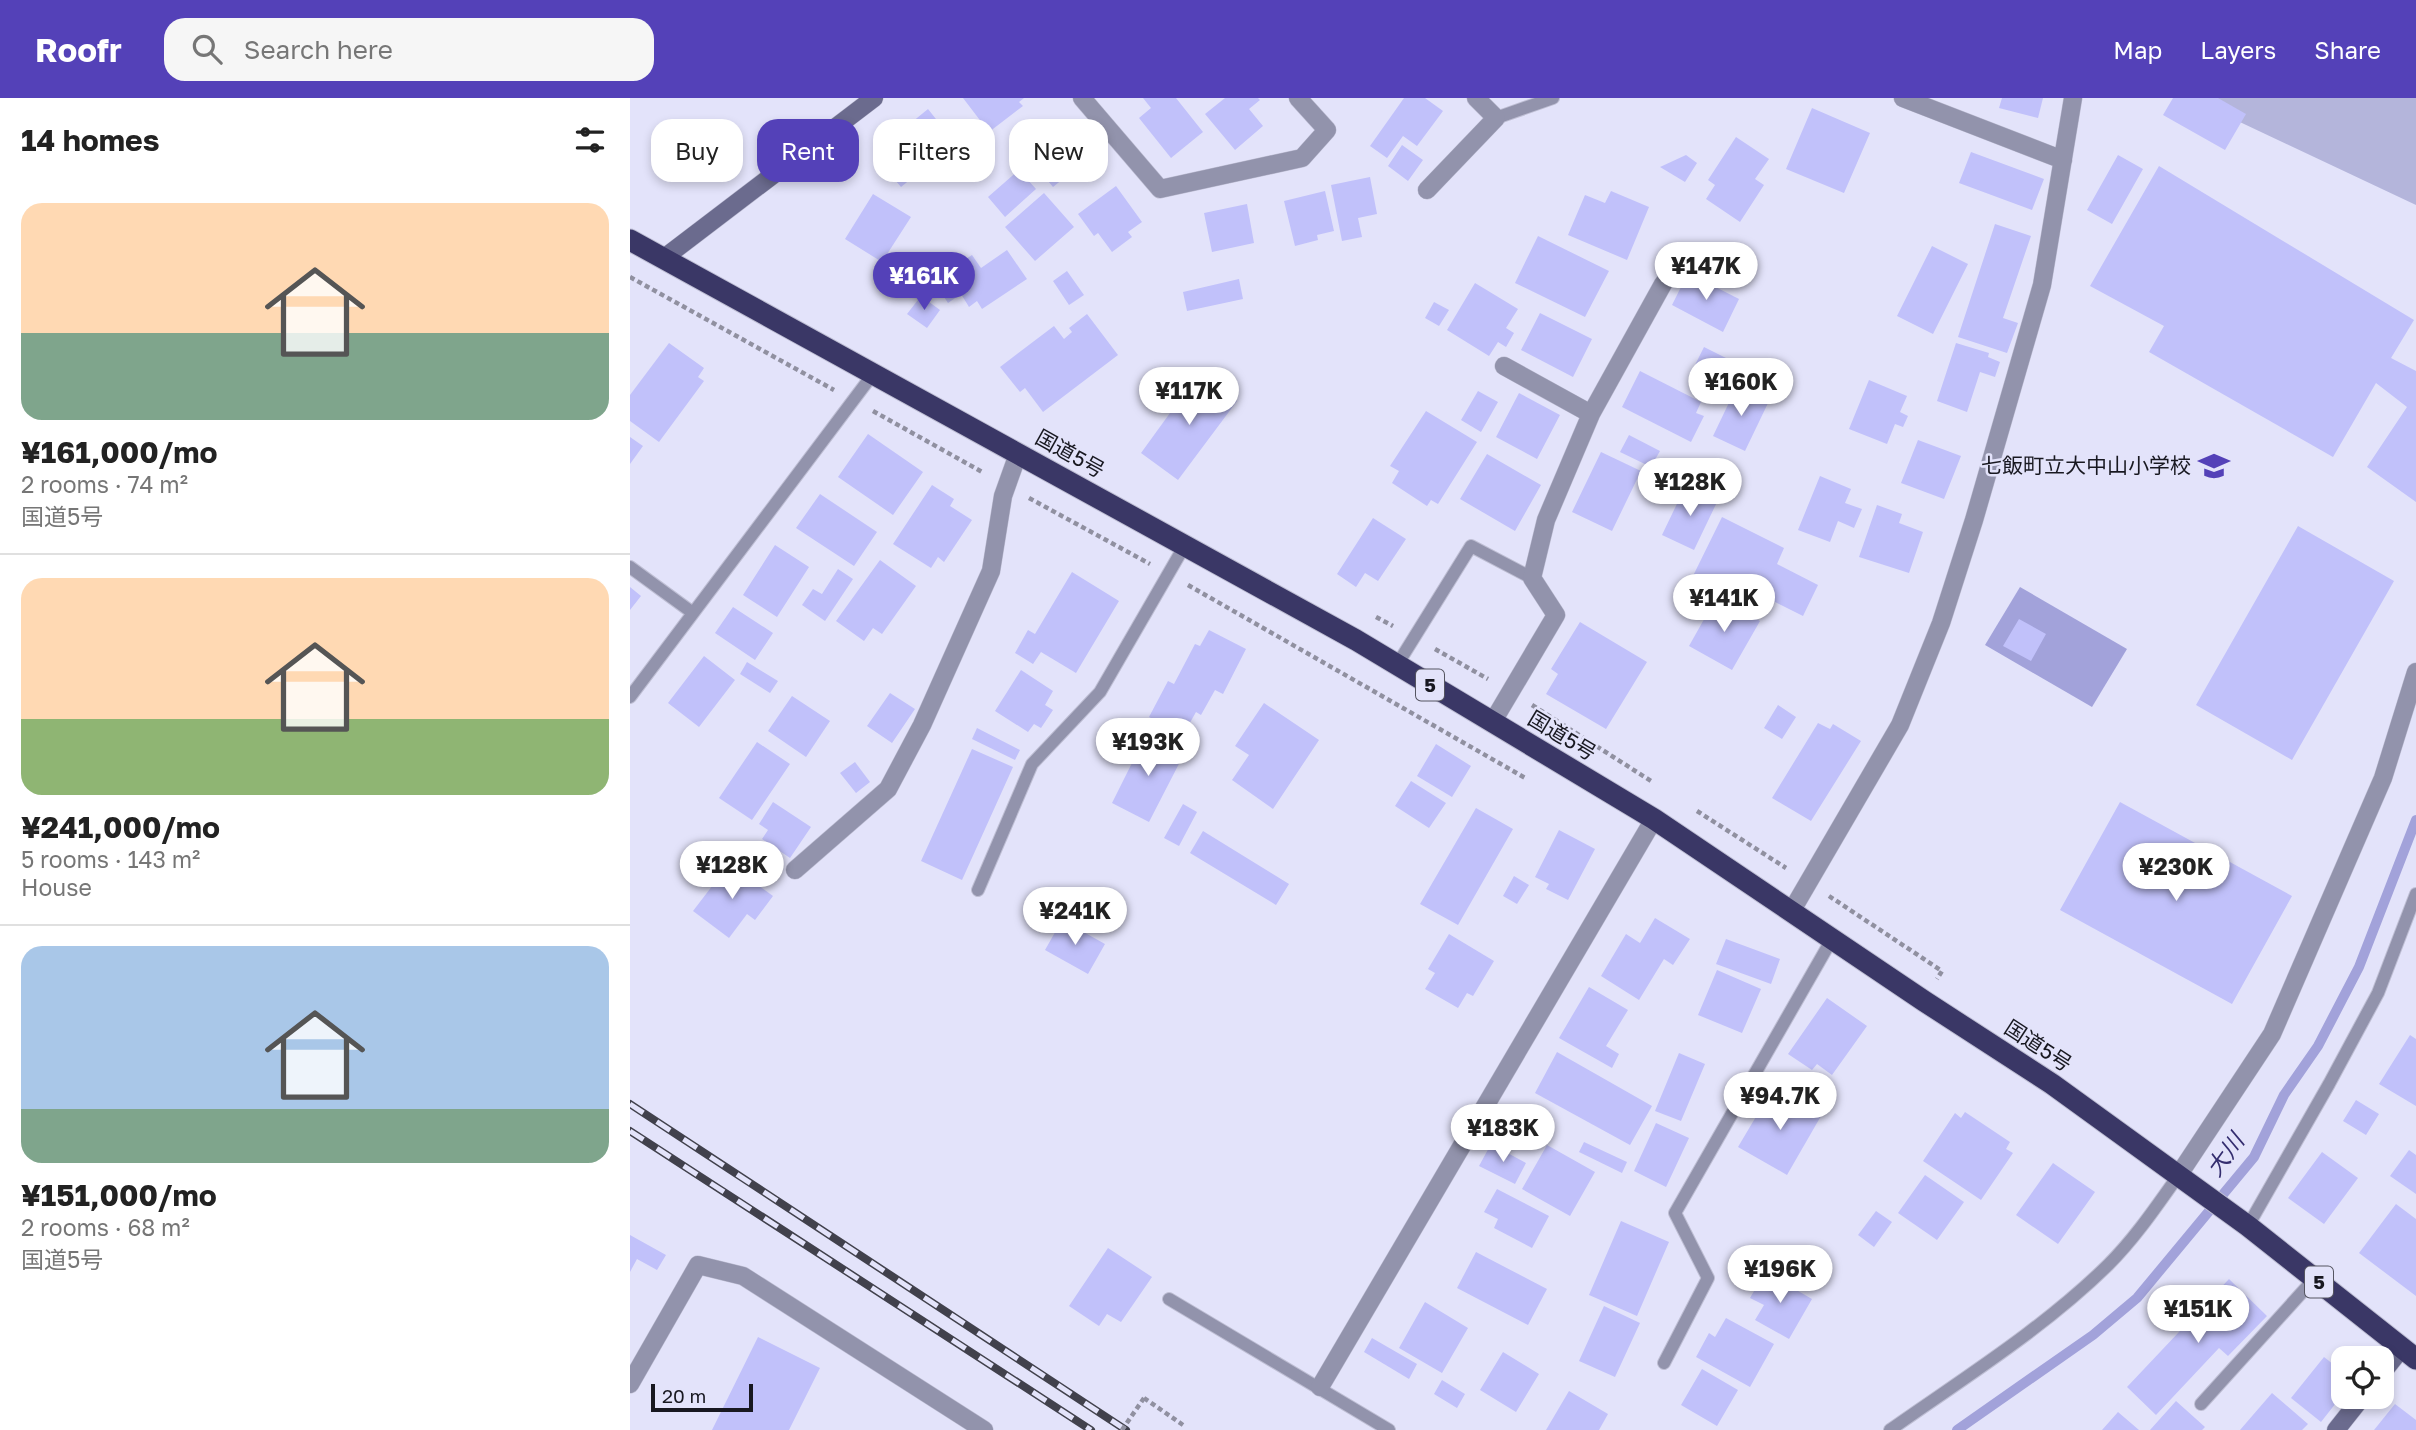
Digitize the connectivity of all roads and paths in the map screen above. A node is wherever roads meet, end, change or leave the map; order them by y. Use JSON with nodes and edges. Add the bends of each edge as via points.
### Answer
{"nodes":[{"id":1,"x":874,"y":98,"type":"edge"},
{"id":2,"x":1082,"y":98,"type":"edge"},
{"id":3,"x":1298,"y":98,"type":"edge"},
{"id":4,"x":1476,"y":98,"type":"edge"},
{"id":5,"x":1553,"y":98,"type":"edge"},
{"id":6,"x":1903,"y":98,"type":"edge"},
{"id":7,"x":2073,"y":98,"type":"edge"},
{"id":8,"x":1496,"y":118,"type":"junction"},
{"id":9,"x":2063,"y":160,"type":"junction"},
{"id":10,"x":1427,"y":190,"type":"dead end"},
{"id":11,"x":630,"y":240,"type":"edge"},
{"id":12,"x":664,"y":258,"type":"junction"},
{"id":13,"x":630,"y":277,"type":"edge"},
{"id":14,"x":1663,"y":284,"type":"dead end"},
{"id":15,"x":1504,"y":366,"type":"dead end"},
{"id":16,"x":873,"y":374,"type":"junction"},
{"id":17,"x":853,"y":401,"type":"junction"},
{"id":18,"x":1591,"y":414,"type":"junction"},
{"id":19,"x":1018,"y":454,"type":"junction"},
{"id":20,"x":1007,"y":486,"type":"junction"},
{"id":21,"x":1185,"y":545,"type":"junction"},
{"id":22,"x":630,"y":567,"type":"edge"},
{"id":23,"x":1168,"y":573,"type":"junction"},
{"id":24,"x":1532,"y":578,"type":"junction"},
{"id":25,"x":693,"y":613,"type":"junction"},
{"id":26,"x":1397,"y":665,"type":"junction"},
{"id":27,"x":2416,"y":672,"type":"edge"},
{"id":28,"x":630,"y":697,"type":"edge"},
{"id":29,"x":1492,"y":723,"type":"junction"},
{"id":30,"x":1535,"y":783,"type":"dead end"},
{"id":31,"x":1654,"y":820,"type":"junction"},
{"id":32,"x":795,"y":870,"type":"dead end"},
{"id":33,"x":978,"y":890,"type":"dead end"},
{"id":34,"x":2416,"y":894,"type":"edge"},
{"id":35,"x":1791,"y":912,"type":"junction"},
{"id":36,"x":1832,"y":939,"type":"junction"},
{"id":37,"x":2186,"y":1182,"type":"junction"},
{"id":38,"x":2241,"y":1222,"type":"junction"},
{"id":39,"x":2315,"y":1278,"type":"junction"},
{"id":40,"x":1169,"y":1299,"type":"dead end"},
{"id":41,"x":2409,"y":1353,"type":"edge"},
{"id":42,"x":1664,"y":1363,"type":"dead end"},
{"id":43,"x":2394,"y":1364,"type":"edge"},
{"id":44,"x":630,"y":1384,"type":"edge"},
{"id":45,"x":1320,"y":1387,"type":"junction"},
{"id":46,"x":2201,"y":1404,"type":"dead end"},
{"id":47,"x":2353,"y":1409,"type":"edge"},
{"id":48,"x":1183,"y":1425,"type":"dead end"},
{"id":49,"x":984,"y":1430,"type":"edge"},
{"id":50,"x":1122,"y":1430,"type":"edge"},
{"id":51,"x":1389,"y":1430,"type":"edge"},
{"id":52,"x":1890,"y":1430,"type":"edge"},
{"id":53,"x":2336,"y":1430,"type":"edge"}],
"edges":[{"from":1,"to":12,"type":"street"},
{"from":2,"to":3,"type":"street","via":[[1160,189],[1302,158],[1327,130]]},
{"from":4,"to":8,"type":"street"},
{"from":5,"to":8,"type":"lane"},
{"from":6,"to":9,"type":"street"},
{"from":7,"to":9,"type":"street"},
{"from":8,"to":10,"type":"street"},
{"from":9,"to":35,"type":"street","via":[[2042,285],[1941,623],[1900,725]]},
{"from":11,"to":12,"type":"highway","name":"国道5号","number":"5"},
{"from":12,"to":16,"type":"highway","name":"国道5号","number":"5"},
{"from":13,"to":17,"type":"path"},
{"from":14,"to":18,"type":"street"},
{"from":15,"to":18,"type":"street"},
{"from":16,"to":17,"type":"lane"},
{"from":16,"to":19,"type":"highway","name":"国道5号","number":"5"},
{"from":17,"to":20,"type":"path"},
{"from":17,"to":25,"type":"lane"},
{"from":18,"to":24,"type":"street","via":[[1546,520]]},
{"from":19,"to":20,"type":"street"},
{"from":19,"to":21,"type":"highway","name":"国道5号","number":"5"},
{"from":20,"to":23,"type":"path"},
{"from":20,"to":32,"type":"street","via":[[991,571],[888,789]]},
{"from":21,"to":23,"type":"lane"},
{"from":21,"to":26,"type":"highway","name":"国道5号","number":"5"},
{"from":22,"to":25,"type":"lane"},
{"from":23,"to":30,"type":"path"},
{"from":23,"to":33,"type":"lane","via":[[1100,692],[1032,764]]},
{"from":24,"to":26,"type":"lane","via":[[1471,546]]},
{"from":24,"to":29,"type":"street","via":[[1556,615]]},
{"from":25,"to":28,"type":"lane"},
{"from":26,"to":29,"type":"highway","name":"国道5号","number":"5"},
{"from":27,"to":37,"type":"street","via":[[2383,778],[2272,1034]]},
{"from":29,"to":31,"type":"highway","name":"国道5号","number":"5"},
{"from":31,"to":35,"type":"highway","name":"国道5号","number":"5"},
{"from":31,"to":45,"type":"street"},
{"from":34,"to":38,"type":"lane","via":[[2378,993]]},
{"from":35,"to":36,"type":"highway","name":"国道5号","number":"5"},
{"from":36,"to":37,"type":"highway","name":"国道5号","number":"5","via":[[2052,1084]]},
{"from":36,"to":42,"type":"lane","via":[[1675,1213],[1708,1278]]},
{"from":37,"to":38,"type":"highway","name":"国道5号","number":"5"},
{"from":37,"to":52,"type":"lane","via":[[2078,1292]]},
{"from":38,"to":39,"type":"highway","name":"国道5号","number":"5"},
{"from":39,"to":41,"type":"highway","name":"国道5号","number":"5"},
{"from":39,"to":46,"type":"lane"},
{"from":40,"to":45,"type":"lane"},
{"from":41,"to":43,"type":"street"},
{"from":44,"to":49,"type":"street","via":[[698,1265],[743,1276]]},
{"from":45,"to":51,"type":"lane"},
{"from":47,"to":53,"type":"street"},
{"from":48,"to":50,"type":"path","bridge":true,"via":[[1144,1398]]}]}
